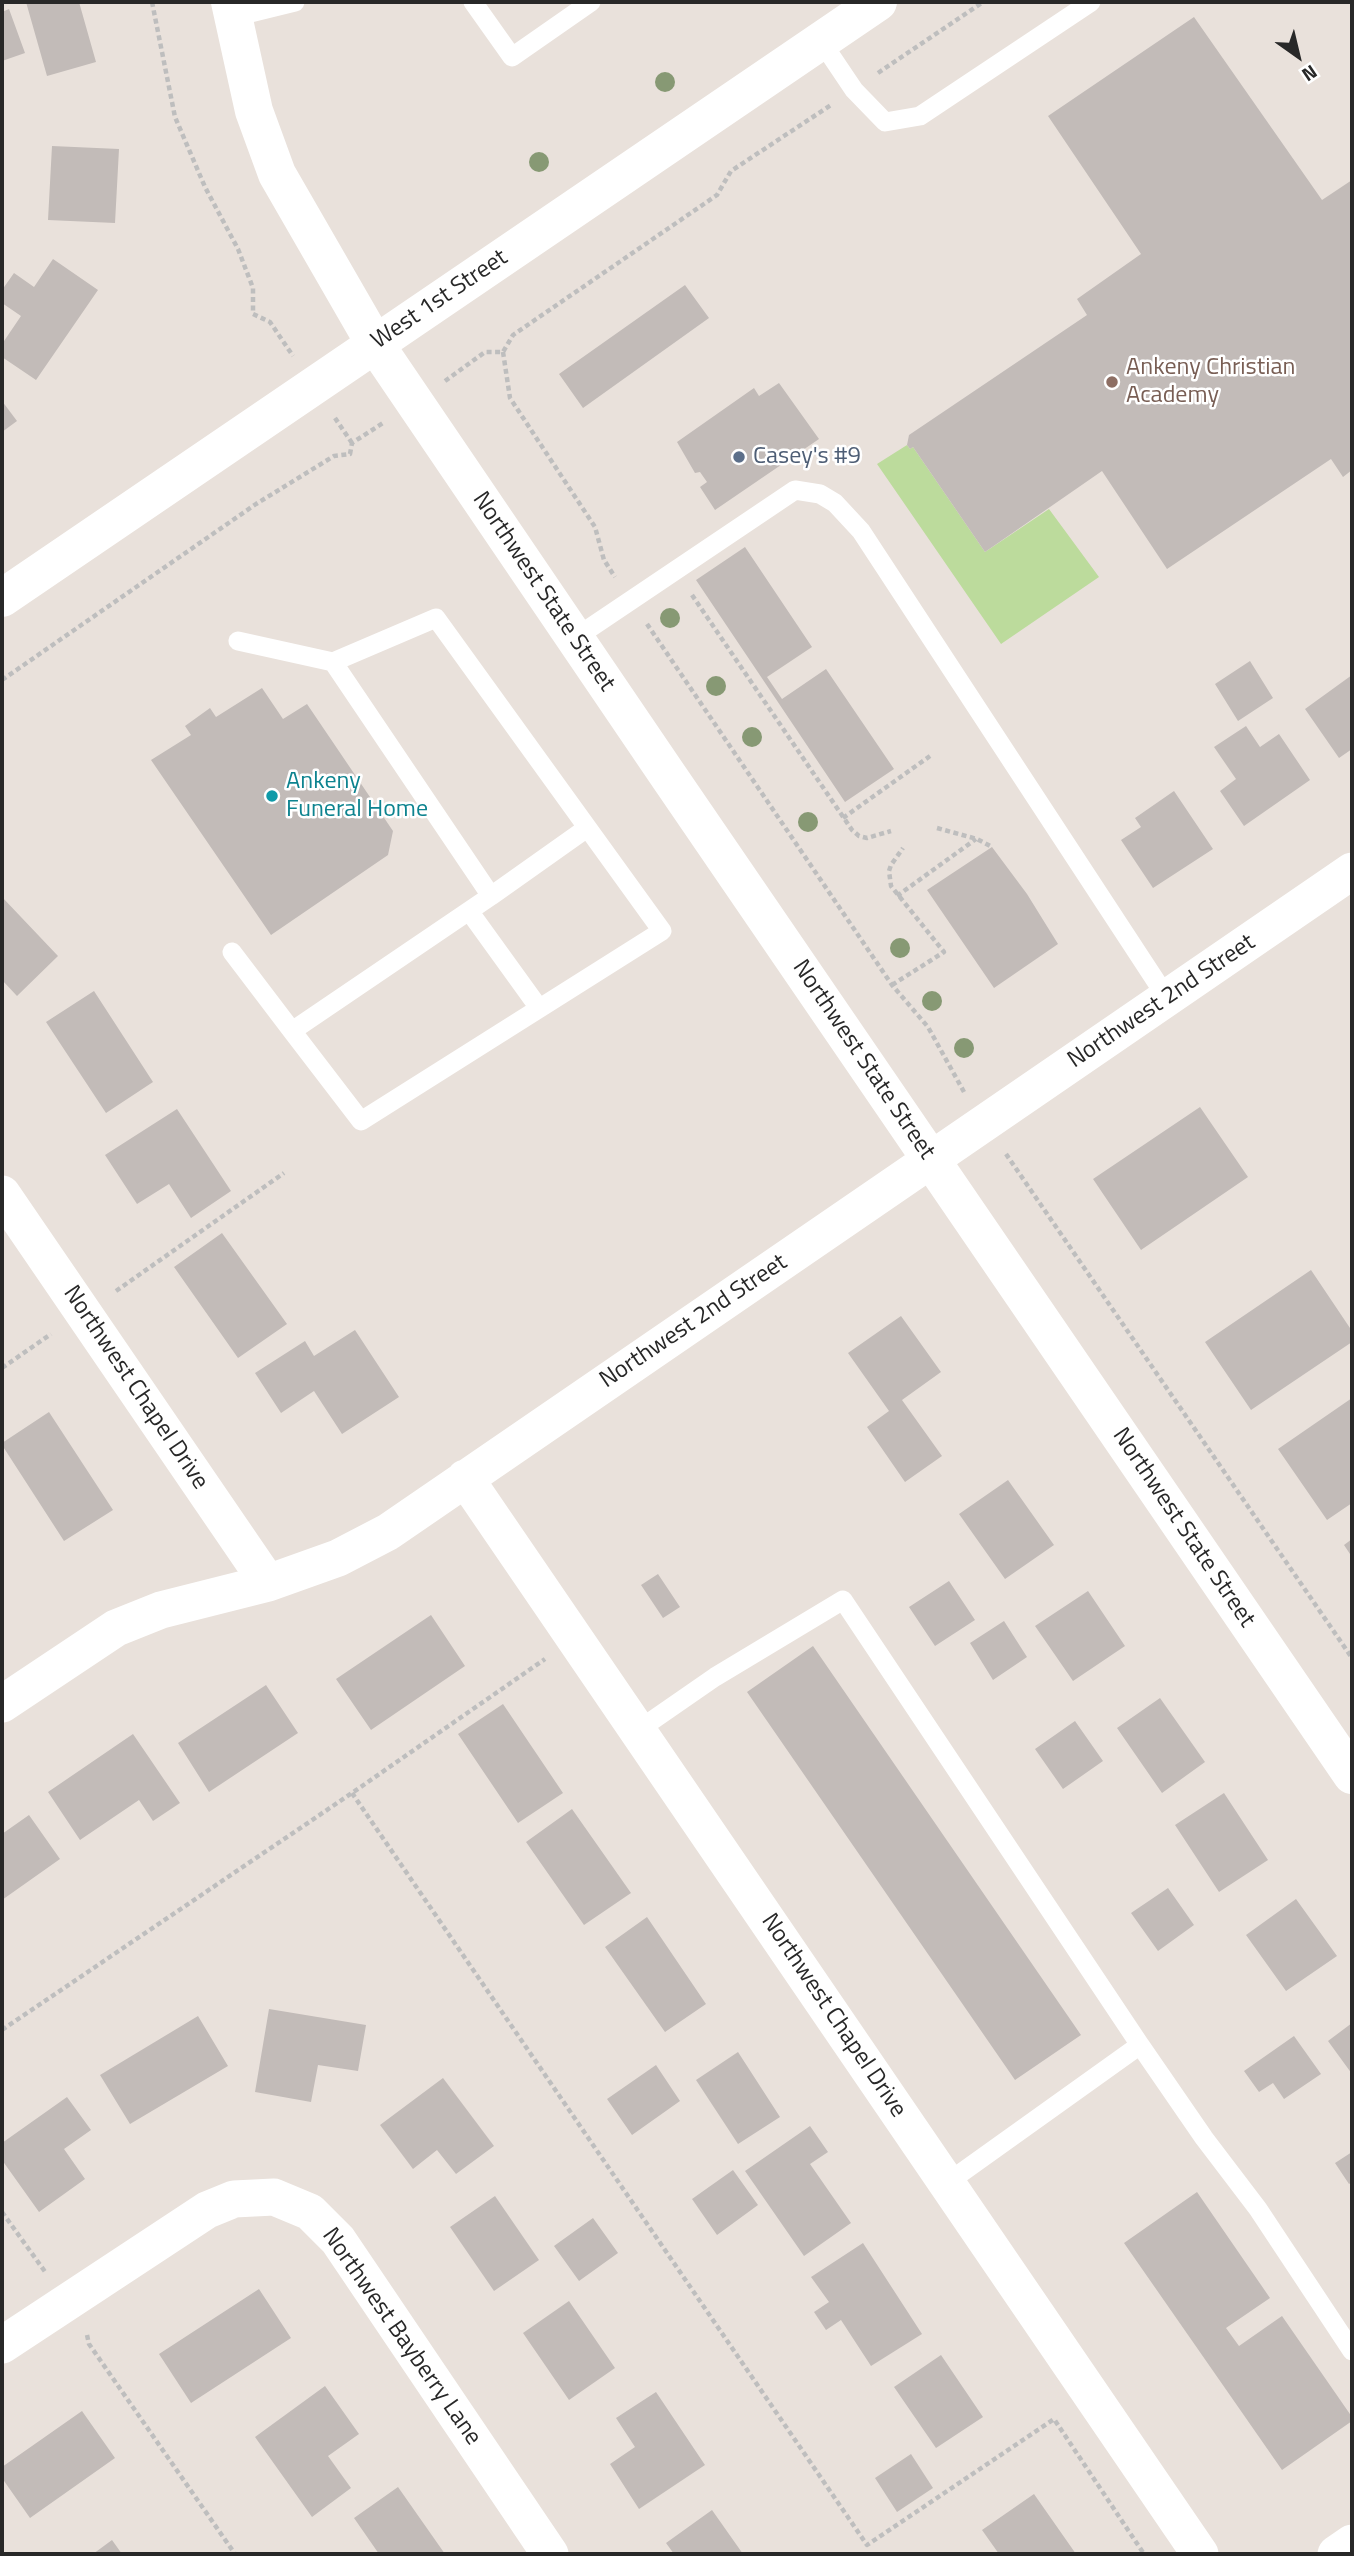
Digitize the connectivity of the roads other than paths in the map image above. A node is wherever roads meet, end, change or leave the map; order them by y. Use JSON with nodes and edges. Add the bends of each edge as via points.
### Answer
{"nodes":[{"id":1,"x":295,"y":2,"type":"edge"},
{"id":2,"x":473,"y":2,"type":"edge"},
{"id":3,"x":591,"y":2,"type":"edge"},
{"id":4,"x":1091,"y":2,"type":"edge"},
{"id":5,"x":867,"y":5,"type":"edge"},
{"id":6,"x":232,"y":9,"type":"edge"},
{"id":7,"x":821,"y":41,"type":"junction"},
{"id":8,"x":376,"y":344,"type":"junction"},
{"id":9,"x":2,"y":598,"type":"edge"},
{"id":10,"x":575,"y":638,"type":"junction"},
{"id":11,"x":238,"y":641,"type":"dead end"},
{"id":12,"x":333,"y":662,"type":"junction"},
{"id":13,"x":587,"y":828,"type":"junction"},
{"id":14,"x":1352,"y":871,"type":"edge"},
{"id":15,"x":491,"y":896,"type":"junction"},
{"id":16,"x":469,"y":911,"type":"junction"},
{"id":17,"x":232,"y":952,"type":"dead end"},
{"id":18,"x":1167,"y":998,"type":"junction"},
{"id":19,"x":539,"y":1008,"type":"junction"},
{"id":20,"x":292,"y":1031,"type":"junction"},
{"id":21,"x":931,"y":1160,"type":"junction"},
{"id":22,"x":2,"y":1194,"type":"edge"},
{"id":23,"x":465,"y":1478,"type":"junction"},
{"id":24,"x":268,"y":1583,"type":"junction"},
{"id":25,"x":2,"y":1704,"type":"edge"},
{"id":26,"x":637,"y":1731,"type":"junction"},
{"id":27,"x":1352,"y":1775,"type":"edge"},
{"id":28,"x":1140,"y":2045,"type":"junction"},
{"id":29,"x":947,"y":2183,"type":"junction"},
{"id":30,"x":2,"y":2345,"type":"edge"},
{"id":31,"x":1352,"y":2351,"type":"edge"},
{"id":32,"x":1352,"y":2543,"type":"edge"},
{"id":33,"x":550,"y":2554,"type":"edge"},
{"id":34,"x":1200,"y":2554,"type":"edge"},
{"id":35,"x":1336,"y":2554,"type":"edge"}],
"edges":[{"from":1,"to":6,"type":"lane"},
{"from":2,"to":3,"type":"lane","via":[[512,57]]},
{"from":4,"to":7,"type":"lane","via":[[920,116],[886,122],[854,90]]},
{"from":5,"to":7,"type":"main road","name":"West 1st Street"},
{"from":6,"to":8,"type":"main road","name":"Northwest State Street","via":[[254,111],[277,174]]},
{"from":7,"to":8,"type":"main road","name":"West 1st Street"},
{"from":8,"to":9,"type":"main road","name":"West 1st Street"},
{"from":8,"to":10,"type":"main road","name":"Northwest State Street"},
{"from":10,"to":18,"type":"lane","via":[[795,490],[820,494],[835,503],[860,531]]},
{"from":10,"to":21,"type":"main road","name":"Northwest State Street"},
{"from":11,"to":12,"type":"lane"},
{"from":12,"to":13,"type":"lane","via":[[436,618]]},
{"from":12,"to":15,"type":"lane"},
{"from":13,"to":15,"type":"lane"},
{"from":13,"to":19,"type":"lane","via":[[662,931]]},
{"from":14,"to":18,"type":"street","name":"Northwest 2nd Street"},
{"from":15,"to":16,"type":"lane"},
{"from":16,"to":19,"type":"lane"},
{"from":16,"to":20,"type":"lane"},
{"from":17,"to":20,"type":"lane"},
{"from":18,"to":21,"type":"street","name":"Northwest 2nd Street"},
{"from":19,"to":20,"type":"lane","via":[[361,1121]]},
{"from":21,"to":23,"type":"street","name":"Northwest 2nd Street"},
{"from":21,"to":27,"type":"main road","name":"Northwest State Street"},
{"from":22,"to":24,"type":"street","name":"Northwest Chapel Drive"},
{"from":23,"to":24,"type":"street","name":"Northwest 2nd Street","via":[[388,1532],[338,1558]]},
{"from":23,"to":26,"type":"street","name":"Northwest Chapel Drive"},
{"from":24,"to":25,"type":"street","name":"Northwest 2nd Street","via":[[161,1610],[116,1628]]},
{"from":26,"to":28,"type":"lane","via":[[715,1676],[843,1600]]},
{"from":26,"to":29,"type":"street","name":"Northwest Chapel Drive"},
{"from":28,"to":29,"type":"lane"},
{"from":28,"to":31,"type":"lane","via":[[1258,2209]]},
{"from":29,"to":34,"type":"street","name":"Northwest Chapel Drive"},
{"from":30,"to":33,"type":"street","name":"Northwest Bayberry Lane","via":[[207,2210],[234,2199],[274,2197],[310,2212],[338,2240]]},
{"from":32,"to":35,"type":"street"}]}
